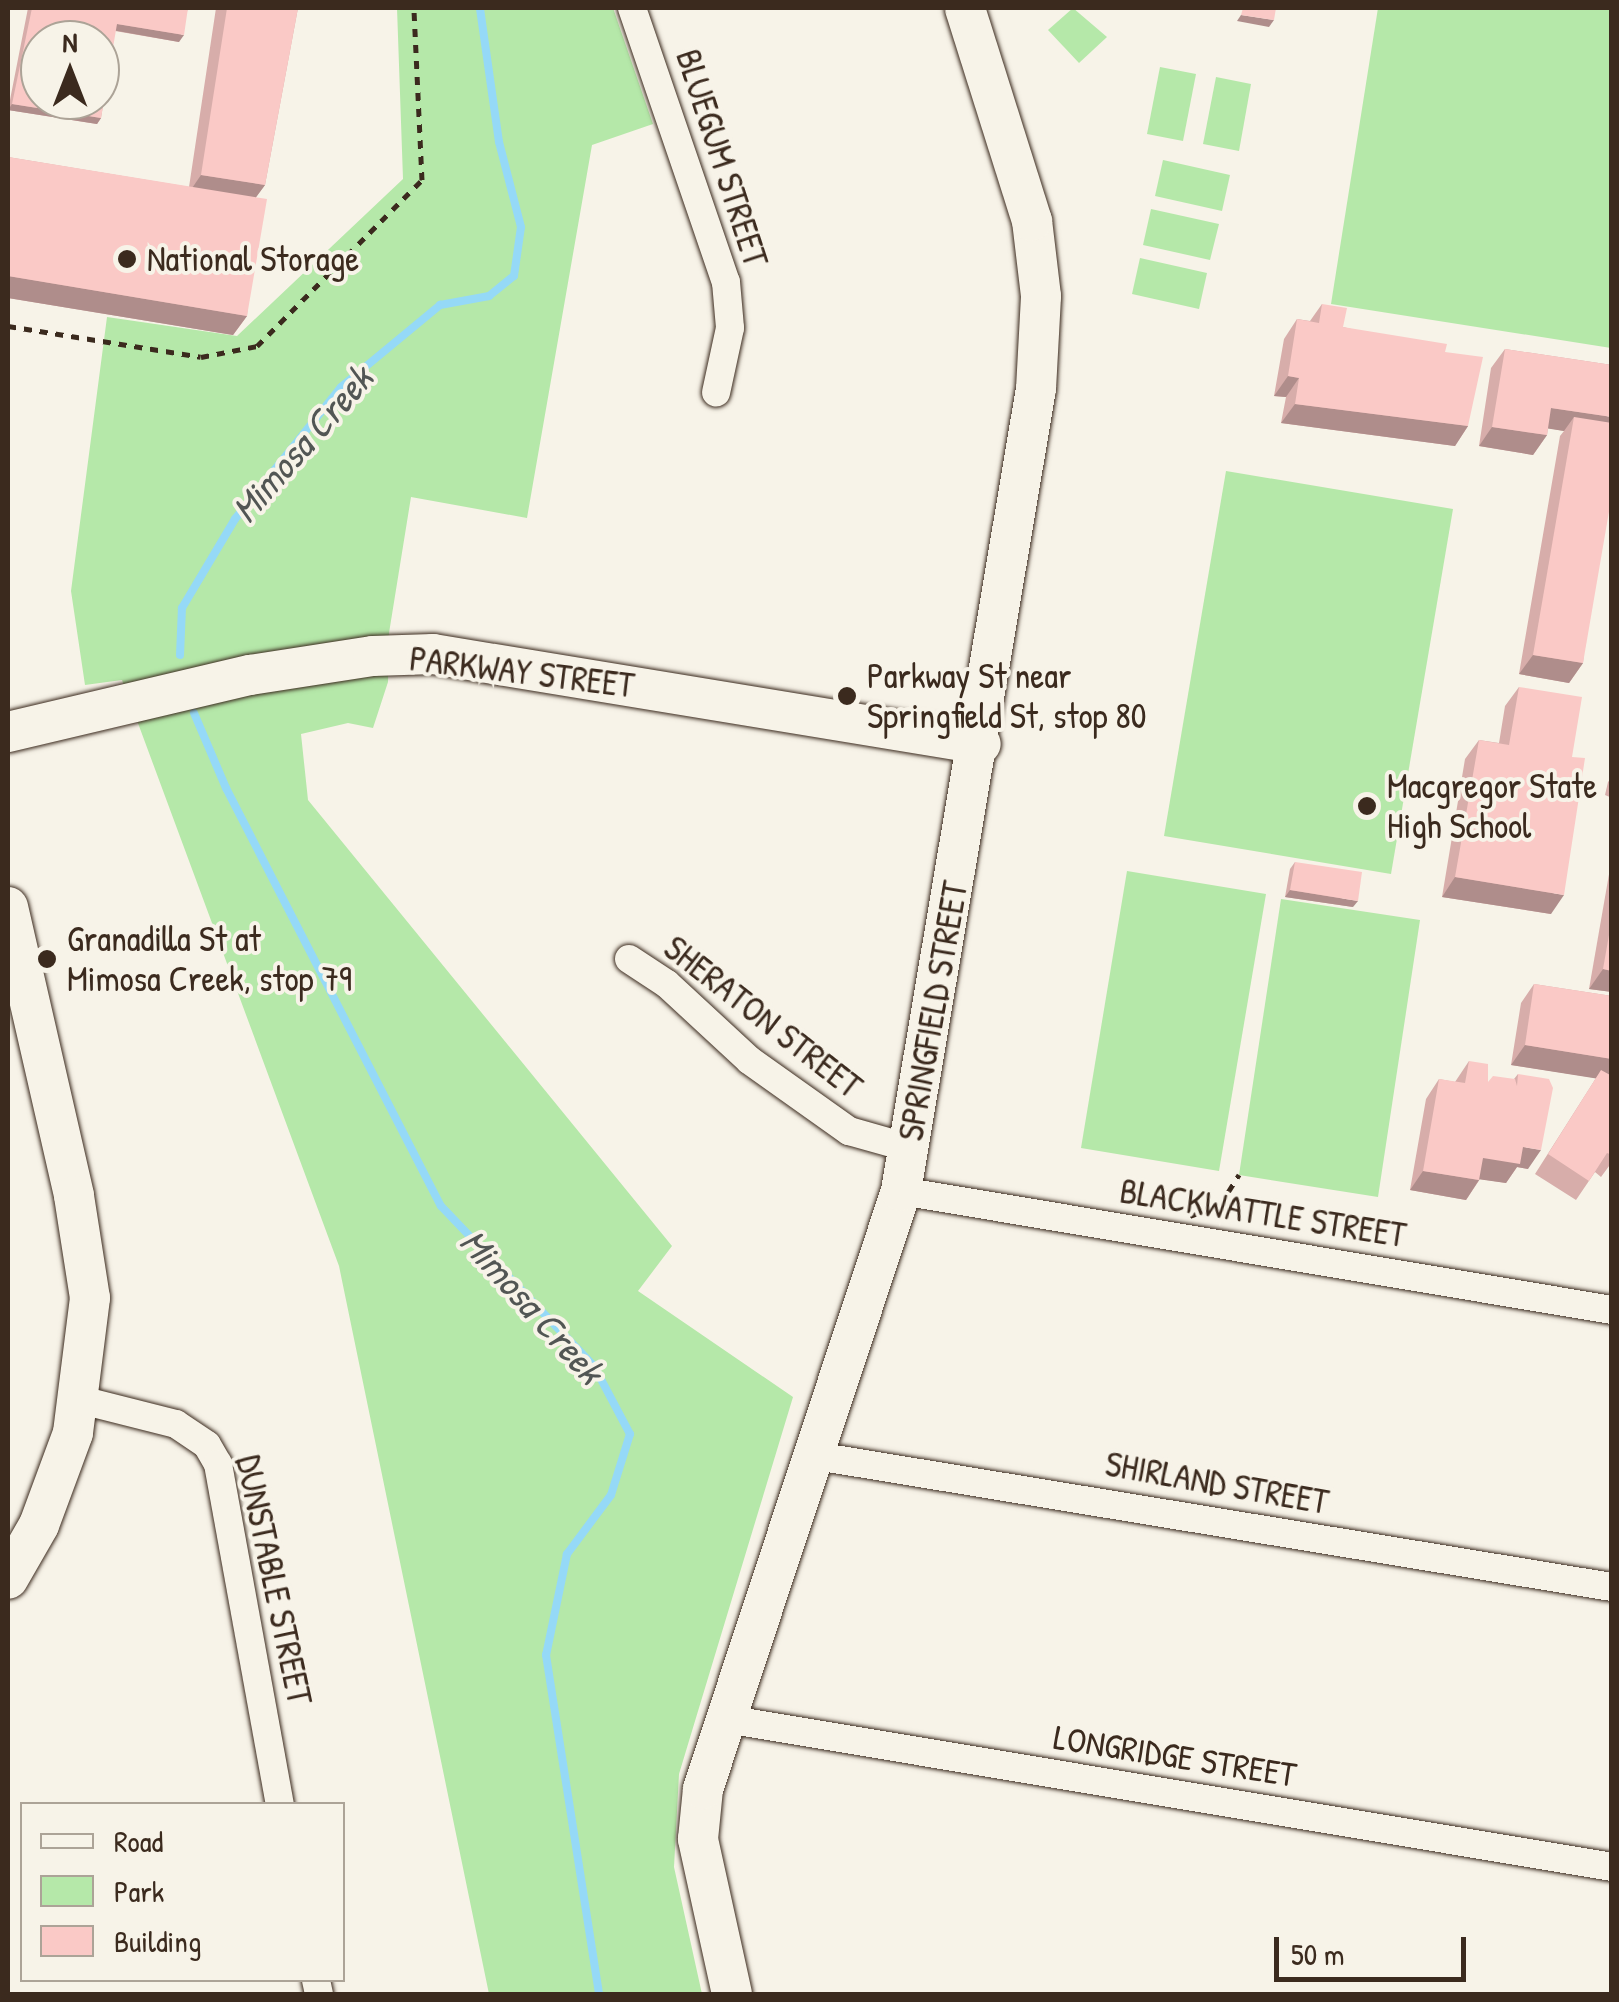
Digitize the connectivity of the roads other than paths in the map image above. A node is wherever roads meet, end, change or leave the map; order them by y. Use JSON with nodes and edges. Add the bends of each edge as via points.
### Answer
{"nodes":[{"id":1,"x":632,"y":8,"type":"edge"},
{"id":2,"x":966,"y":8,"type":"edge"},
{"id":3,"x":716,"y":393,"type":"dead end"},
{"id":4,"x":8,"y":732,"type":"edge"},
{"id":5,"x":981,"y":744,"type":"junction"},
{"id":6,"x":8,"y":907,"type":"edge"},
{"id":7,"x":629,"y":959,"type":"dead end"},
{"id":8,"x":909,"y":1148,"type":"junction"},
{"id":9,"x":901,"y":1191,"type":"junction"},
{"id":10,"x":1612,"y":1310,"type":"edge"},
{"id":11,"x":81,"y":1400,"type":"junction"},
{"id":12,"x":810,"y":1456,"type":"junction"},
{"id":13,"x":8,"y":1579,"type":"edge"},
{"id":14,"x":1612,"y":1587,"type":"edge"},
{"id":15,"x":726,"y":1719,"type":"junction"},
{"id":16,"x":280,"y":1802,"type":"edge"},
{"id":17,"x":1612,"y":1867,"type":"edge"},
{"id":18,"x":732,"y":1994,"type":"edge"}],
"edges":[{"from":1,"to":3,"type":"street","name":"BLUEGUM STREET","via":[[726,282],[730,328]]},
{"from":2,"to":5,"type":"street","name":"SPRINGFIELD STREET","via":[[1020,169],[1041,296],[1036,389]]},
{"from":4,"to":5,"type":"street","name":"PARKWAY STREET","via":[[250,675],[433,654]]},
{"from":5,"to":8,"type":"street","name":"SPRINGFIELD STREET"},
{"from":6,"to":11,"type":"street","via":[[74,1196],[90,1298]]},
{"from":7,"to":8,"type":"street","name":"SHERATON STREET","via":[[667,984],[749,1060],[849,1132]]},
{"from":8,"to":9,"type":"street","name":"SPRINGFIELD STREET"},
{"from":9,"to":10,"type":"street","name":"BLACKWATTLE STREET"},
{"from":9,"to":12,"type":"street","name":"SPRINGFIELD STREET"},
{"from":11,"to":13,"type":"street","via":[[52,1496]]},
{"from":11,"to":16,"type":"street","name":"DUNSTABLE STREET","via":[[176,1424],[207,1445],[218,1464]]},
{"from":12,"to":14,"type":"street","name":"SHIRLAND STREET"},
{"from":12,"to":15,"type":"street","name":"SPRINGFIELD STREET"},
{"from":15,"to":17,"type":"street","name":"LONGRIDGE STREET"},
{"from":15,"to":18,"type":"street","name":"SPRINGFIELD STREET","via":[[703,1789],[698,1838]]}]}
